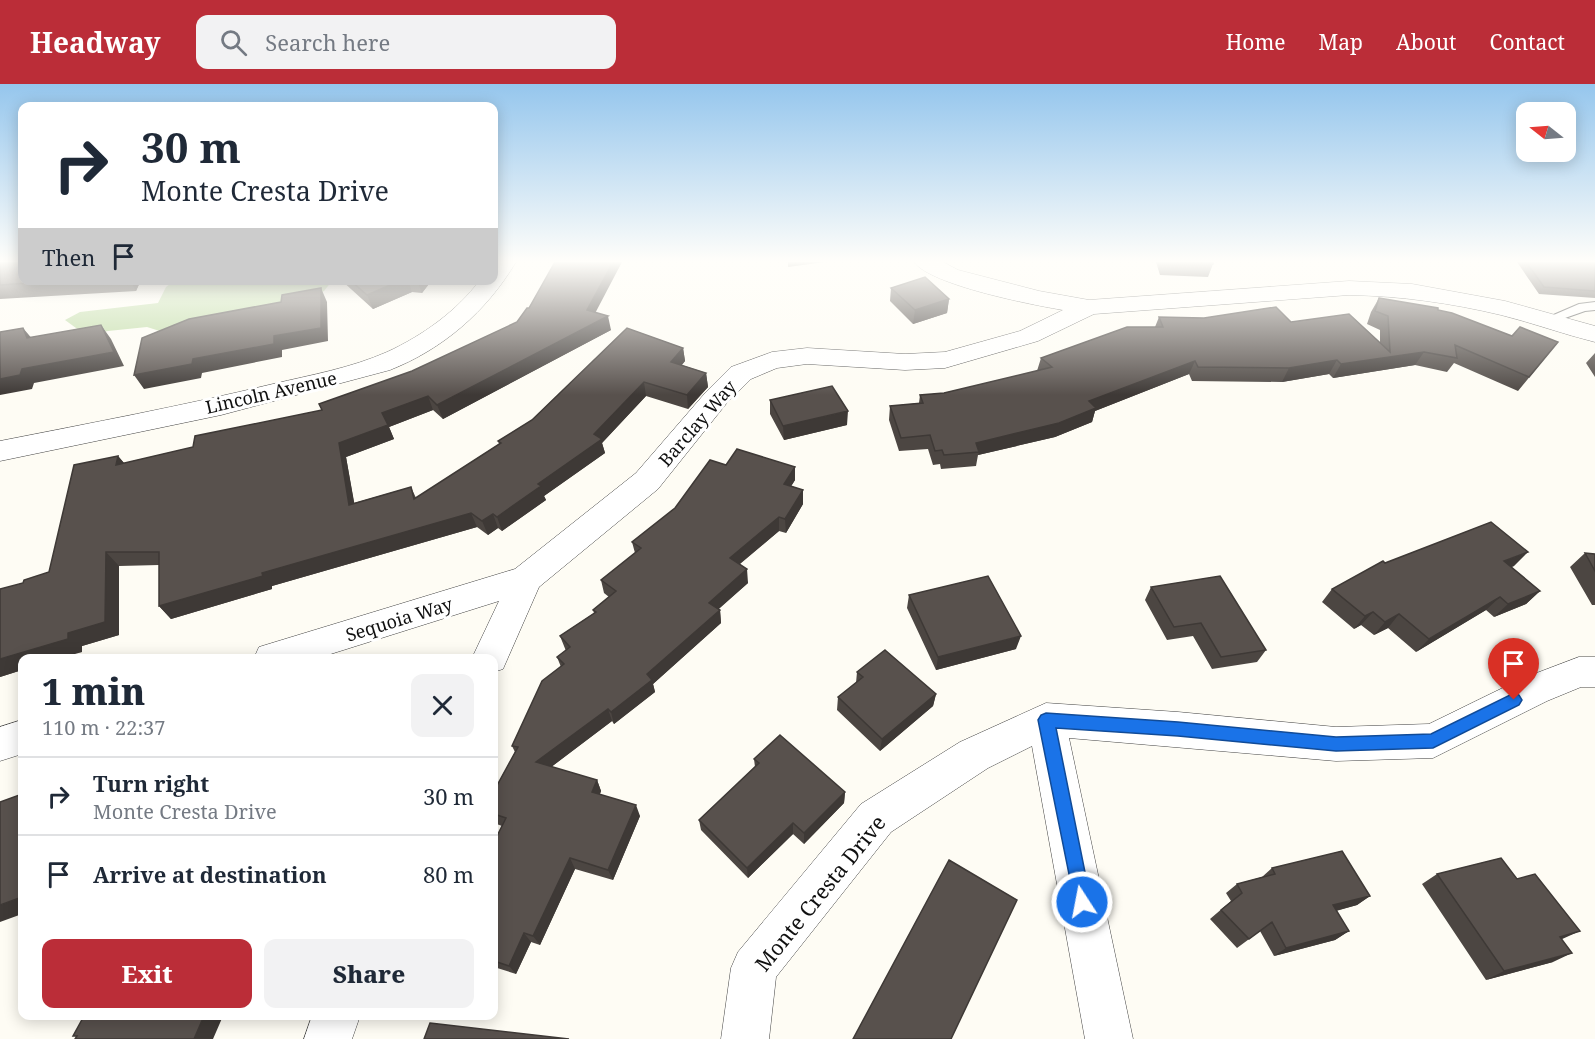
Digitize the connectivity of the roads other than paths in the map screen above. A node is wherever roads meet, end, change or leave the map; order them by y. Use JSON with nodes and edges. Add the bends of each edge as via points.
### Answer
{"nodes":[{"id":1,"x":471,"y":307,"type":"edge"},
{"id":2,"x":1089,"y":307,"type":"joint"},
{"id":3,"x":1095,"y":307,"type":"edge"},
{"id":4,"x":1493,"y":307,"type":"edge"},
{"id":5,"x":1588,"y":307,"type":"edge"},
{"id":6,"x":1548,"y":320,"type":"junction"},
{"id":7,"x":1595,"y":334,"type":"edge"},
{"id":8,"x":0,"y":451,"type":"edge"},
{"id":9,"x":526,"y":579,"type":"junction"},
{"id":10,"x":285,"y":654,"type":"edge"},
{"id":11,"x":492,"y":654,"type":"edge"},
{"id":12,"x":1595,"y":672,"type":"edge"},
{"id":13,"x":1046,"y":720,"type":"junction"},
{"id":14,"x":18,"y":738,"type":"edge"},
{"id":15,"x":0,"y":744,"type":"edge"},
{"id":16,"x":335,"y":1020,"type":"edge"},
{"id":17,"x":328,"y":1039,"type":"edge"},
{"id":18,"x":745,"y":1039,"type":"edge"},
{"id":19,"x":1109,"y":1039,"type":"edge"}],
"edges":[{"from":1,"to":8,"type":"street","name":"Lincoln Avenue","via":[[405,354],[352,373],[259,397]]},
{"from":2,"to":3,"type":"street"},
{"from":2,"to":9,"type":"street","name":"Barclay Way","via":[[1029,336],[945,360],[905,362],[807,356],[772,360],[741,373],[647,481]]},
{"from":4,"to":6,"type":"street"},
{"from":5,"to":6,"type":"lane"},
{"from":6,"to":7,"type":"street"},
{"from":9,"to":10,"type":"street","name":"Sequoia Way"},
{"from":9,"to":11,"type":"street","name":"Barclay Way"},
{"from":12,"to":13,"type":"street","name":"Monte Cresta Drive","via":[[1579,672],[1534,690],[1433,741],[1336,744]]},
{"from":13,"to":18,"type":"street","name":"Monte Cresta Drive","via":[[974,755],[876,818],[754,968]]},
{"from":13,"to":19,"type":"street"},
{"from":14,"to":15,"type":"street"},
{"from":16,"to":17,"type":"street"}]}
